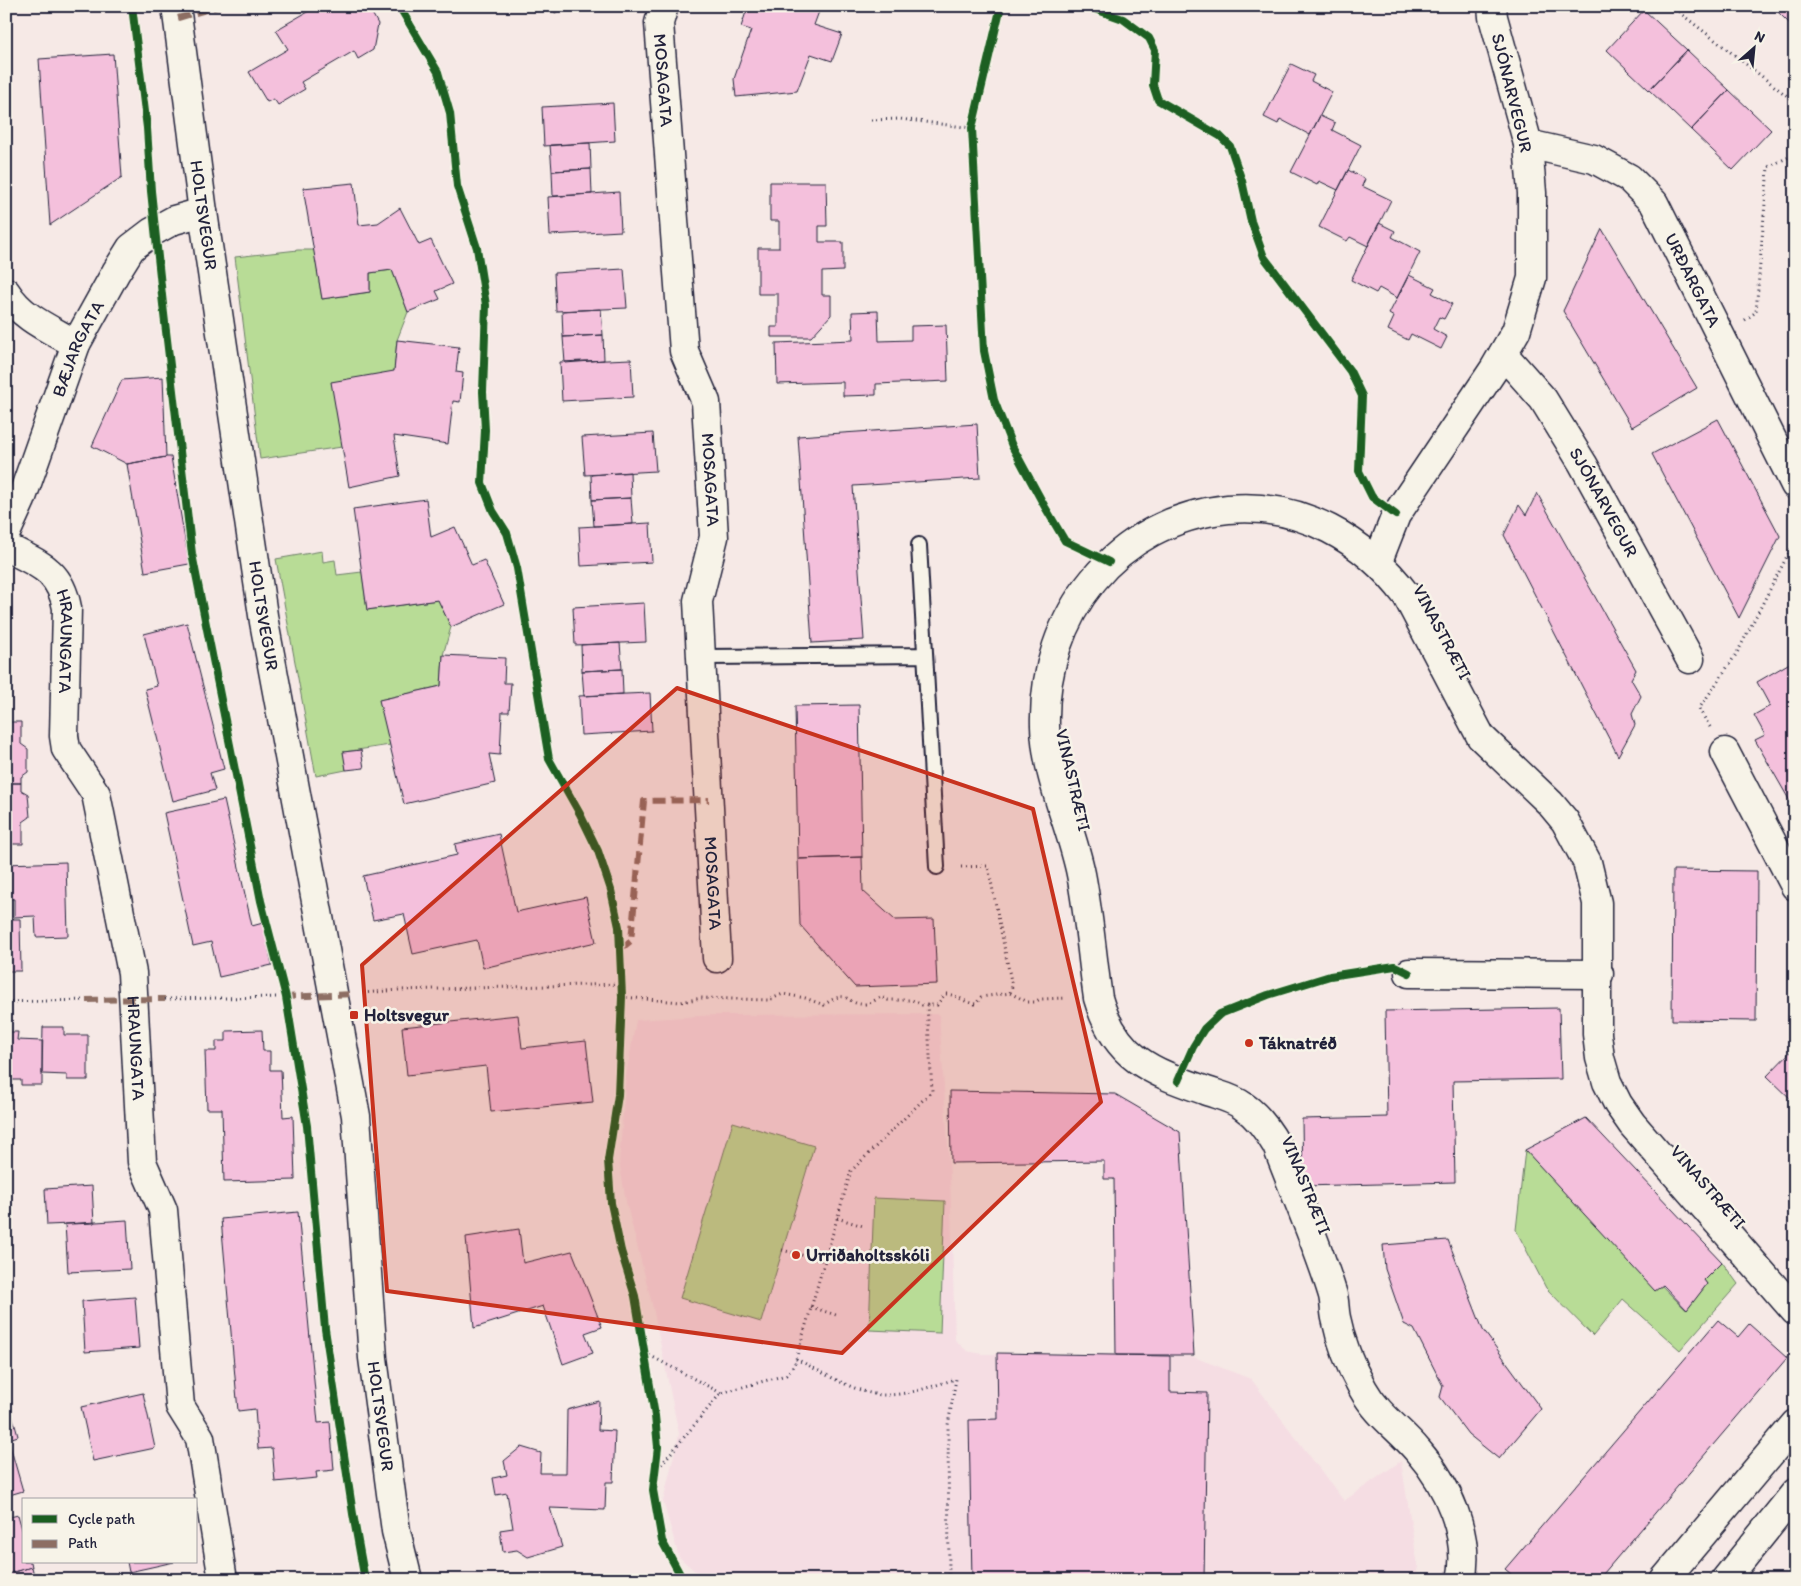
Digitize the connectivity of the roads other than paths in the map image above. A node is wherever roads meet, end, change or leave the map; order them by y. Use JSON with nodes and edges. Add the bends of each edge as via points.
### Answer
{"nodes":[{"id":1,"x":176,"y":6,"type":"edge"},
{"id":2,"x":664,"y":6,"type":"edge"},
{"id":3,"x":1492,"y":6,"type":"edge"},
{"id":4,"x":1528,"y":144,"type":"junction"},
{"id":5,"x":203,"y":212,"type":"junction"},
{"id":6,"x":6,"y":292,"type":"edge"},
{"id":7,"x":76,"y":344,"type":"junction"},
{"id":8,"x":1503,"y":354,"type":"junction"},
{"id":9,"x":1795,"y":485,"type":"edge"},
{"id":10,"x":6,"y":533,"type":"edge"},
{"id":11,"x":919,"y":546,"type":"dead end"},
{"id":12,"x":6,"y":547,"type":"edge"},
{"id":13,"x":1378,"y":561,"type":"junction"},
{"id":14,"x":925,"y":655,"type":"junction"},
{"id":15,"x":701,"y":657,"type":"junction"},
{"id":16,"x":1690,"y":660,"type":"dead end"},
{"id":17,"x":1725,"y":752,"type":"dead end"},
{"id":18,"x":938,"y":868,"type":"dead end"},
{"id":19,"x":1795,"y":886,"type":"edge"},
{"id":20,"x":717,"y":958,"type":"dead end"},
{"id":21,"x":1409,"y":973,"type":"dead end"},
{"id":22,"x":1598,"y":974,"type":"junction"},
{"id":23,"x":1795,"y":1311,"type":"edge"},
{"id":24,"x":1795,"y":1424,"type":"edge"},
{"id":25,"x":1795,"y":1493,"type":"edge"},
{"id":26,"x":223,"y":1580,"type":"edge"},
{"id":27,"x":408,"y":1580,"type":"edge"},
{"id":28,"x":1461,"y":1580,"type":"edge"},
{"id":29,"x":1664,"y":1580,"type":"edge"},
{"id":30,"x":1725,"y":1580,"type":"edge"}],
"edges":[{"from":1,"to":5,"type":"street","name":"HOLTSVEGUR"},
{"from":2,"to":15,"type":"street","name":"MOSAGATA","via":[[659,23],[684,350],[706,402],[708,431],[714,537],[698,601]]},
{"from":3,"to":4,"type":"street","name":"SJÓNARVEGUR"},
{"from":4,"to":8,"type":"street","name":"SJÓNARVEGUR","via":[[1532,193],[1532,278],[1516,331]]},
{"from":4,"to":9,"type":"street","name":"URÐARGATA","via":[[1594,159],[1629,178],[1654,203]]},
{"from":5,"to":7,"type":"street","name":"BÆJARGATA","via":[[174,220],[132,248]]},
{"from":5,"to":27,"type":"street","name":"HOLTSVEGUR","via":[[264,622],[356,1116],[373,1358],[396,1531]]},
{"from":6,"to":7,"type":"street","via":[[28,317]]},
{"from":7,"to":10,"type":"street","name":"BÆJARGATA","via":[[21,500]]},
{"from":8,"to":13,"type":"street","name":"SJÓNARVEGUR","via":[[1396,515]]},
{"from":8,"to":16,"type":"street","name":"SJÓNARVEGUR","via":[[1542,399],[1578,456]]},
{"from":11,"to":14,"type":"lane"},
{"from":12,"to":26,"type":"street","name":"HRAUNGATA","via":[[55,577],[64,590],[67,608],[66,749],[96,794],[132,973],[142,1162],[163,1210],[180,1406],[200,1438]]},
{"from":13,"to":22,"type":"street","name":"VINASTRÆTI","via":[[1408,596],[1481,737],[1550,803],[1577,840],[1587,862],[1597,903]]},
{"from":13,"to":28,"type":"street","name":"VINASTRÆTI","via":[[1328,527],[1270,510],[1239,508],[1209,511],[1155,529],[1109,562],[1072,610],[1051,667],[1045,727],[1049,758],[1081,874],[1098,998],[1110,1032],[1132,1058],[1148,1068],[1234,1101],[1255,1115],[1268,1129],[1333,1293],[1342,1344],[1352,1368],[1382,1415],[1434,1472],[1448,1498],[1464,1552]]},
{"from":14,"to":15,"type":"lane"},
{"from":14,"to":18,"type":"lane"},
{"from":15,"to":20,"type":"street","name":"MOSAGATA"},
{"from":17,"to":19,"type":"street"},
{"from":21,"to":22,"type":"street"},
{"from":22,"to":23,"type":"street","name":"VINASTRÆTI","via":[[1600,1058],[1618,1104]]},
{"from":24,"to":29,"type":"street"},
{"from":25,"to":30,"type":"street"}]}
